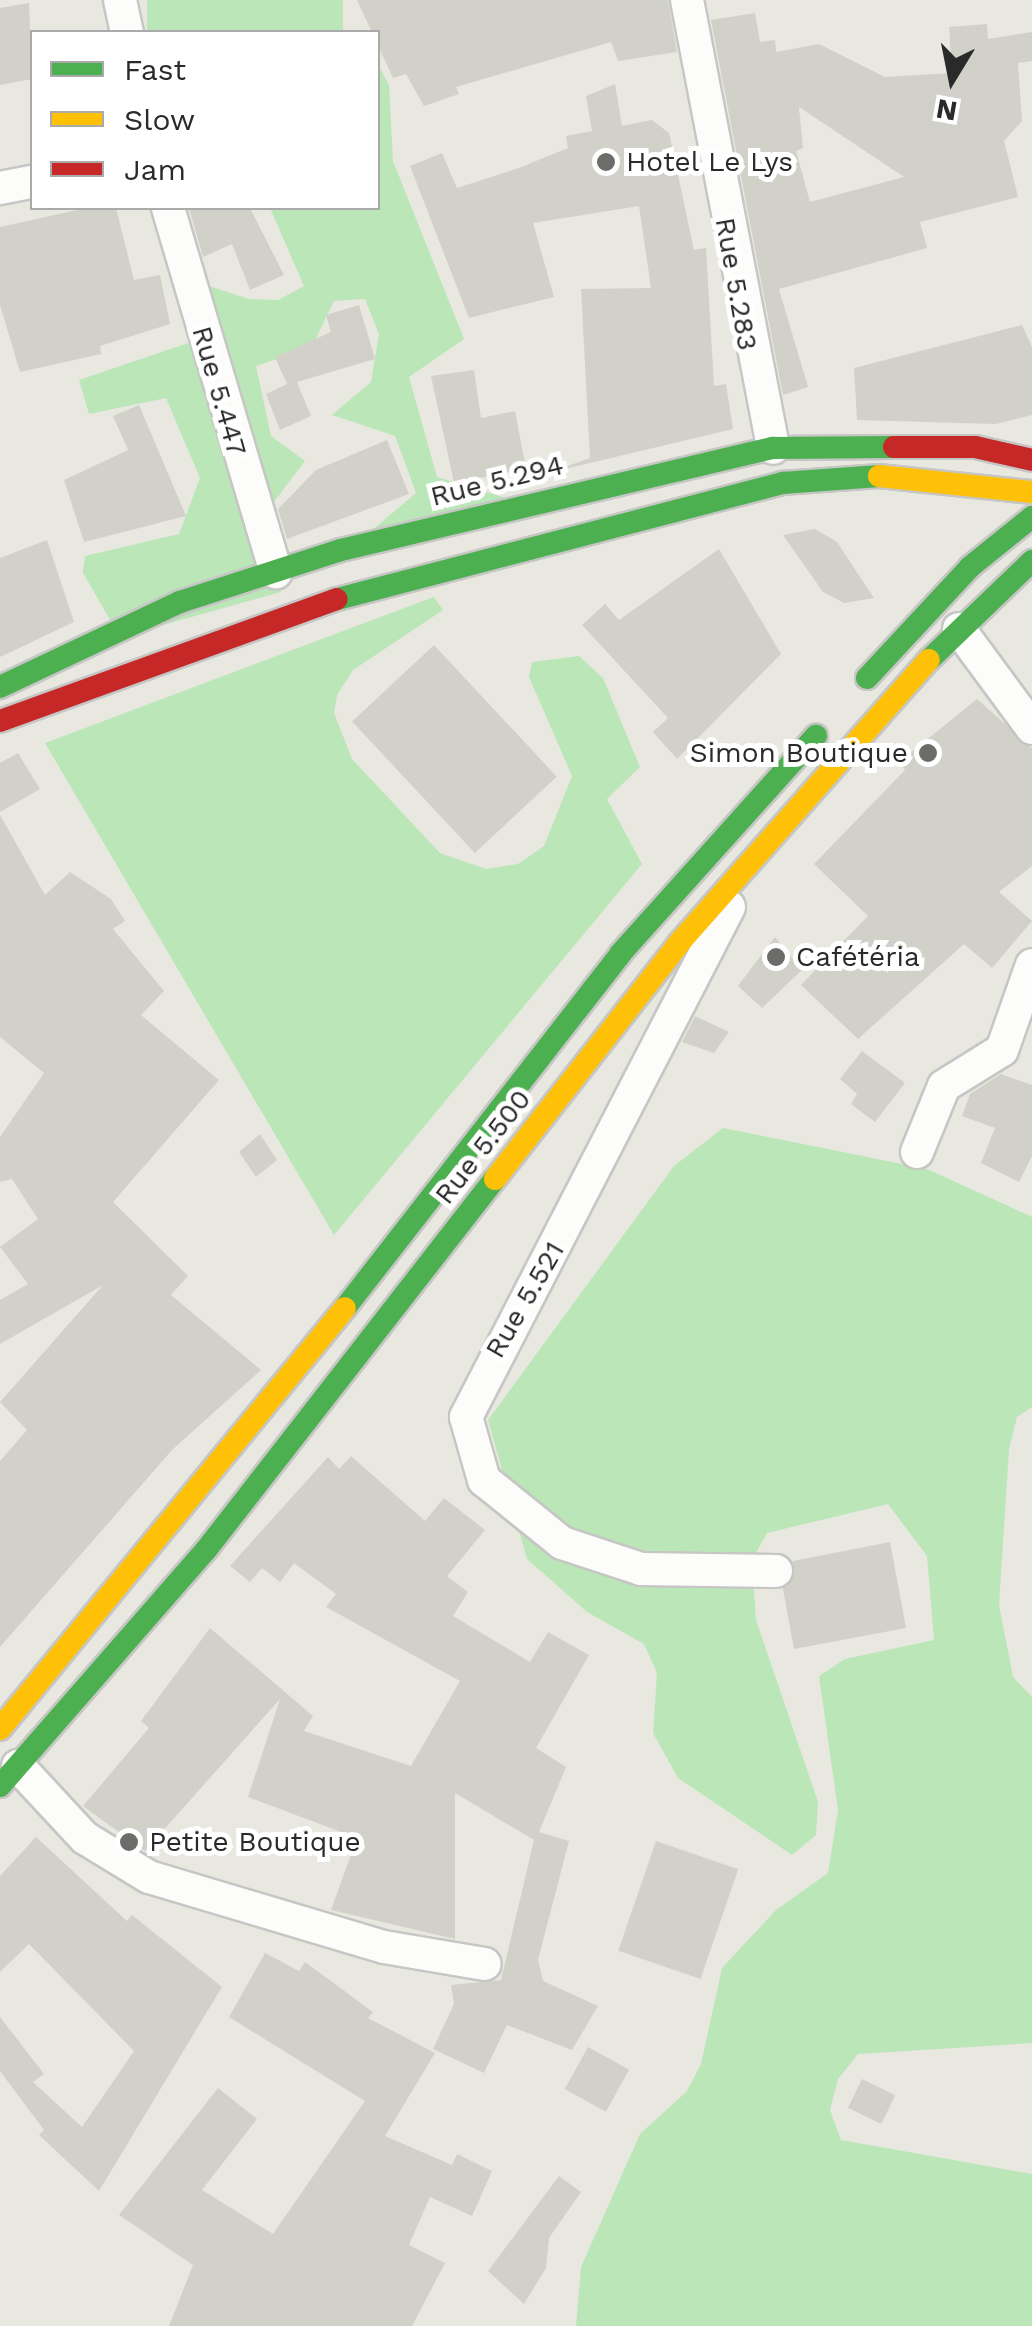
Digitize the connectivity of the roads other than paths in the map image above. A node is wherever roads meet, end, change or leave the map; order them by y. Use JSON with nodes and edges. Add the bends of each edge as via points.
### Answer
{"nodes":[{"id":1,"x":120,"y":0,"type":"edge"},
{"id":2,"x":687,"y":0,"type":"edge"},
{"id":3,"x":127,"y":30,"type":"edge"},
{"id":4,"x":30,"y":182,"type":"edge"},
{"id":5,"x":0,"y":188,"type":"edge"},
{"id":6,"x":169,"y":210,"type":"edge"},
{"id":7,"x":773,"y":448,"type":"junction"},
{"id":8,"x":1032,"y":460,"type":"edge"},
{"id":9,"x":1032,"y":492,"type":"edge"},
{"id":10,"x":1032,"y":516,"type":"edge"},
{"id":11,"x":1032,"y":562,"type":"edge"},
{"id":12,"x":276,"y":572,"type":"junction"},
{"id":13,"x":959,"y":629,"type":"junction"},
{"id":14,"x":0,"y":687,"type":"edge"},
{"id":15,"x":0,"y":721,"type":"edge"},
{"id":16,"x":1032,"y":728,"type":"edge"},
{"id":17,"x":766,"y":842,"type":"junction"},
{"id":18,"x":1032,"y":965,"type":"edge"},
{"id":19,"x":917,"y":1152,"type":"dead end"},
{"id":20,"x":776,"y":1571,"type":"dead end"},
{"id":21,"x":0,"y":1728,"type":"edge"},
{"id":22,"x":9,"y":1776,"type":"edge"},
{"id":23,"x":485,"y":1964,"type":"dead end"}],
"edges":[{"from":1,"to":3,"type":"street"},
{"from":2,"to":7,"type":"street","name":"Rue 5.283"},
{"from":4,"to":5,"type":"street"},
{"from":6,"to":12,"type":"street","name":"Rue 5.447"},
{"from":7,"to":8,"type":"main road","name":"Rue 5.294","via":[[975,446]]},
{"from":7,"to":12,"type":"main road","name":"Rue 5.294"},
{"from":9,"to":15,"type":"main road","via":[[883,476],[782,482],[285,613]]},
{"from":10,"to":21,"type":"main road","name":"Rue 5.500","via":[[970,568],[632,940],[193,1502]]},
{"from":11,"to":13,"type":"main road","name":"Rue 5.500"},
{"from":12,"to":14,"type":"main road","name":"Rue 5.294","via":[[180,602]]},
{"from":13,"to":16,"type":"street"},
{"from":13,"to":17,"type":"main road","name":"Rue 5.500"},
{"from":17,"to":20,"type":"street","name":"Rue 5.521","via":[[466,1418],[484,1480],[562,1543],[641,1570]]},
{"from":17,"to":22,"type":"main road","name":"Rue 5.500","via":[[206,1550]]},
{"from":18,"to":19,"type":"street","via":[[1002,1050],[944,1086]]},
{"from":22,"to":23,"type":"street","via":[[85,1838],[148,1878],[384,1946]]}]}
